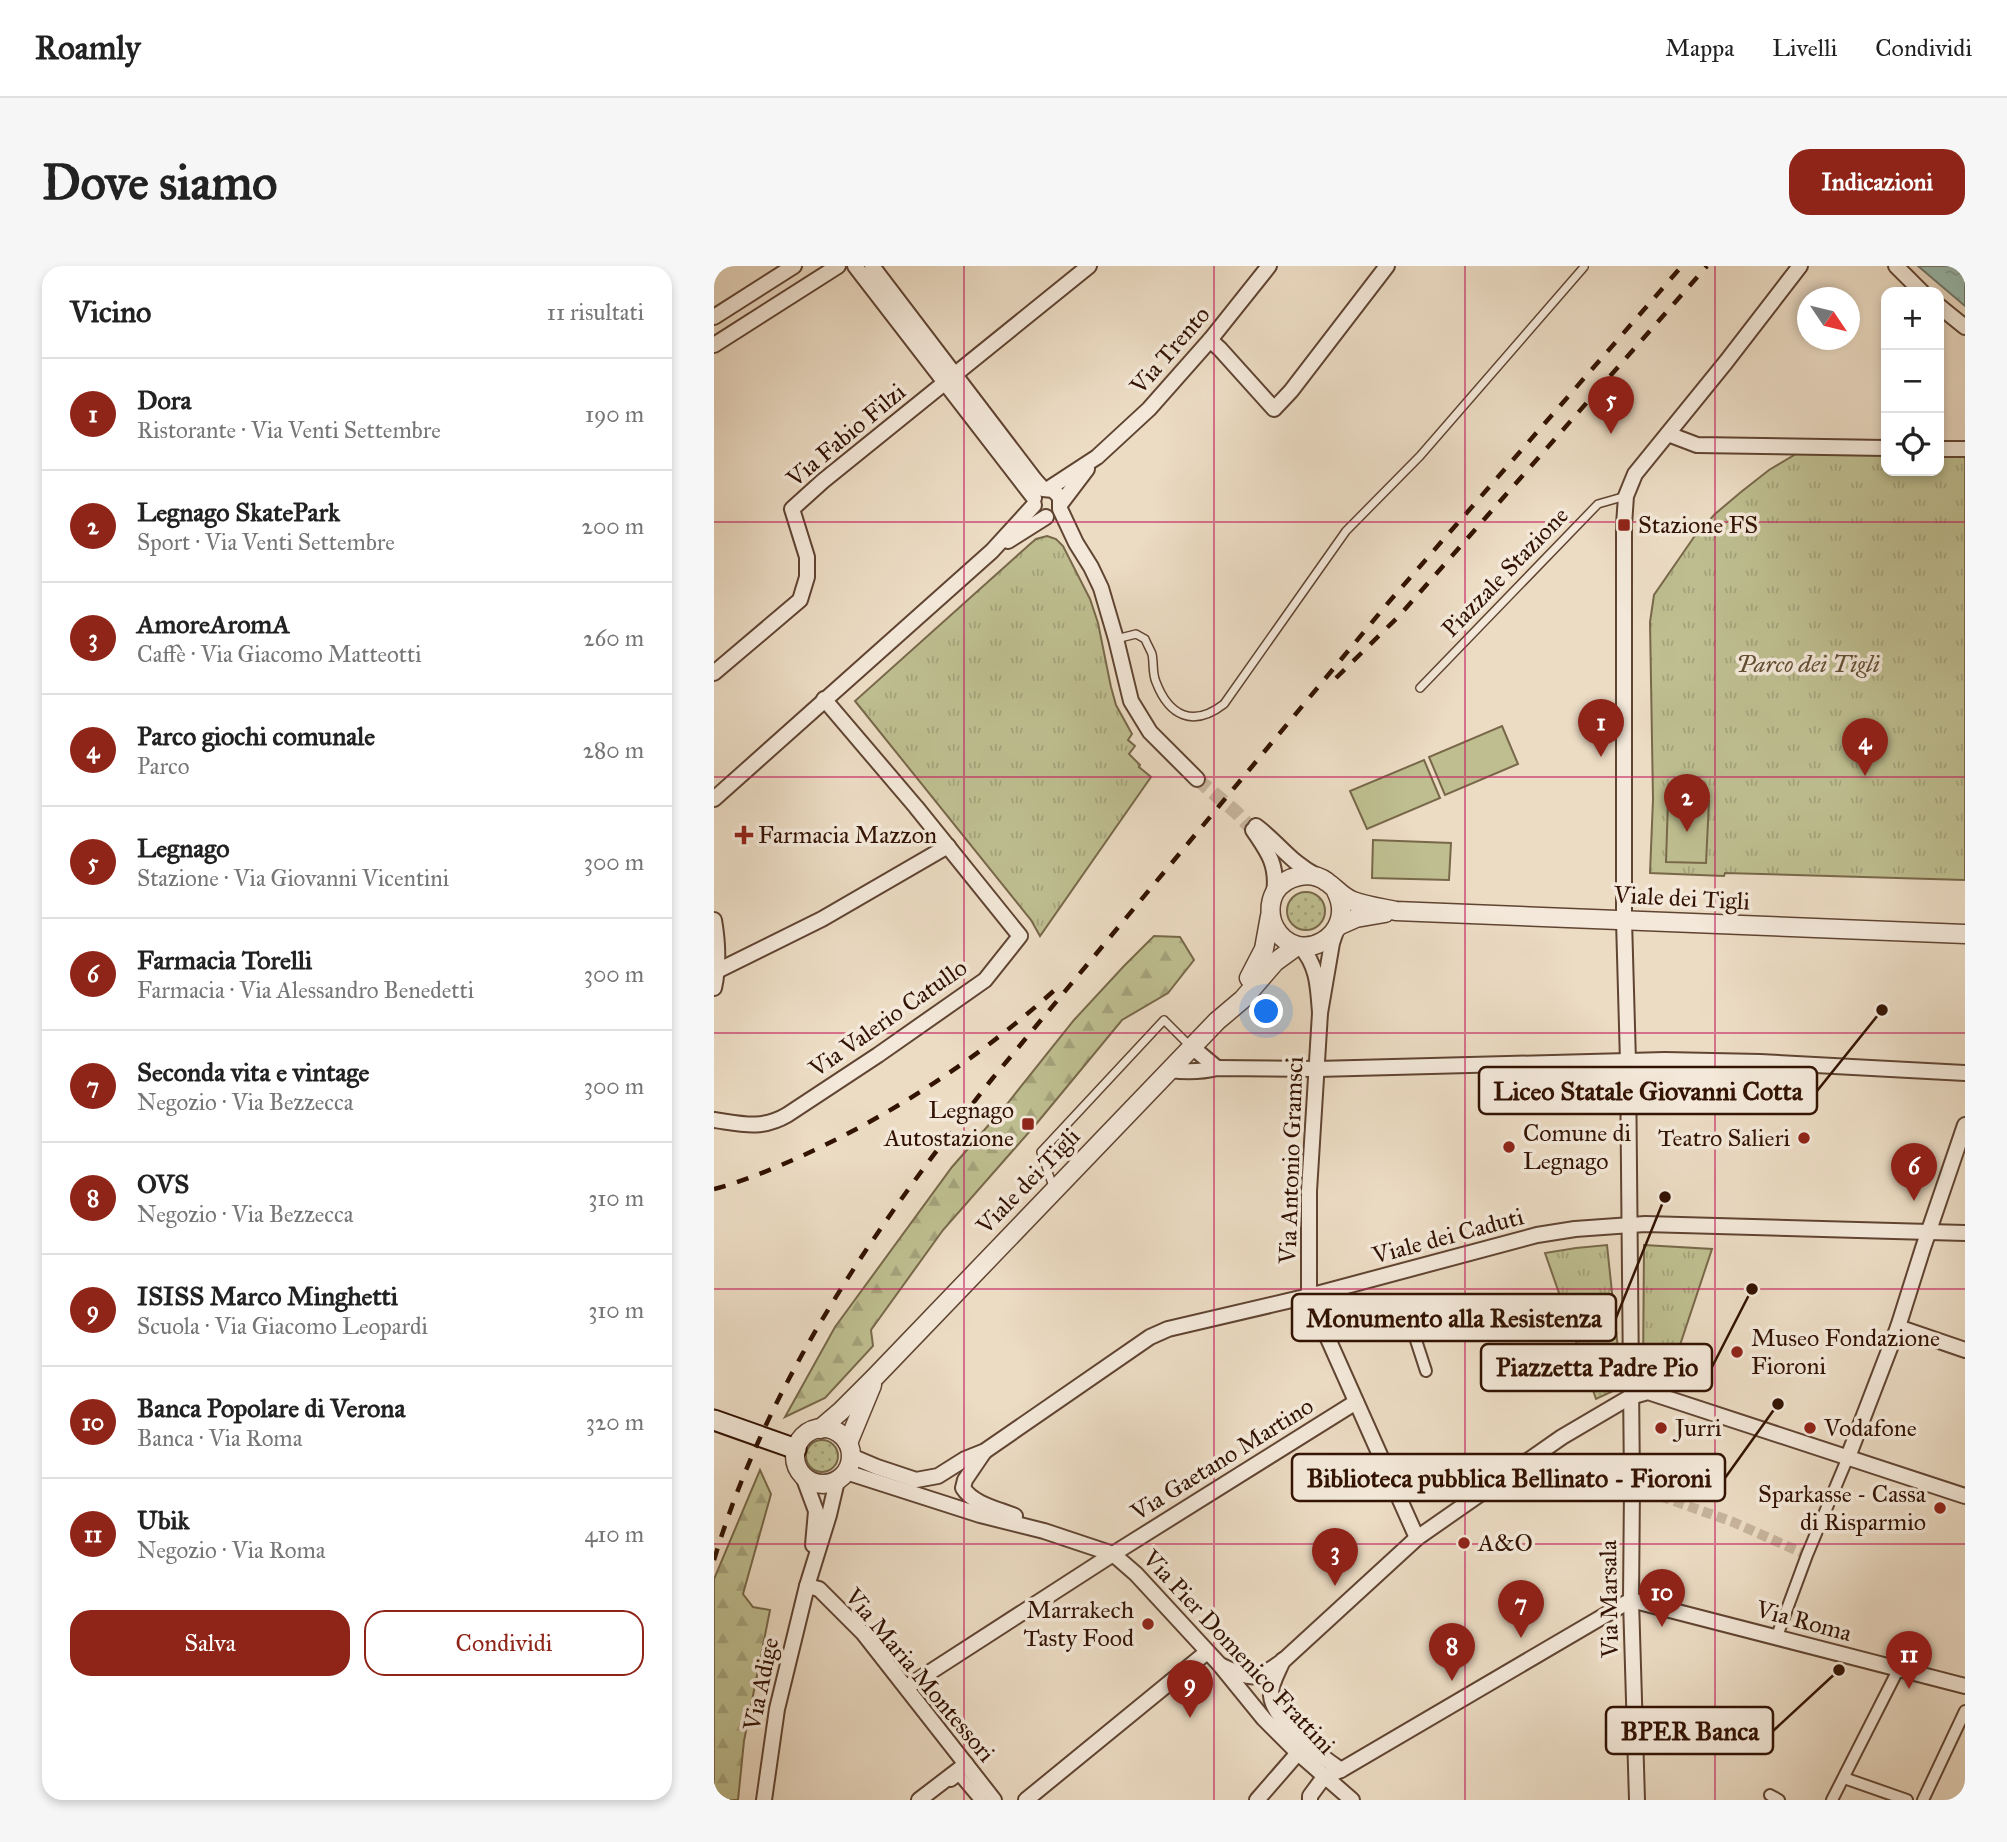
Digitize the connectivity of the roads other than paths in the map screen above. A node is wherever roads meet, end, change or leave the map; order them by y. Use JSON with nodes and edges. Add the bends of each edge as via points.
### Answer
{"nodes":[{"id":1,"x":794,"y":266,"type":"edge"},
{"id":2,"x":838,"y":266,"type":"edge"},
{"id":3,"x":855,"y":266,"type":"edge"},
{"id":4,"x":872,"y":266,"type":"edge"},
{"id":5,"x":1089,"y":266,"type":"edge"},
{"id":6,"x":1269,"y":266,"type":"edge"},
{"id":7,"x":1387,"y":266,"type":"edge"},
{"id":8,"x":1800,"y":266,"type":"edge"},
{"id":9,"x":1896,"y":266,"type":"edge"},
{"id":10,"x":1584,"y":267,"type":"edge"},
{"id":11,"x":1917,"y":287,"type":"edge"},
{"id":12,"x":1944,"y":310,"type":"edge"},
{"id":13,"x":714,"y":317,"type":"edge"},
{"id":14,"x":1965,"y":327,"type":"edge"},
{"id":15,"x":1210,"y":340,"type":"junction"},
{"id":16,"x":714,"y":345,"type":"edge"},
{"id":17,"x":950,"y":380,"type":"junction"},
{"id":18,"x":1668,"y":434,"type":"junction"},
{"id":19,"x":1881,"y":448,"type":"edge"},
{"id":20,"x":1944,"y":449,"type":"edge"},
{"id":21,"x":1965,"y":449,"type":"edge"},
{"id":22,"x":1097,"y":457,"type":"junction"},
{"id":23,"x":1040,"y":495,"type":"junction"},
{"id":24,"x":1626,"y":496,"type":"junction"},
{"id":25,"x":1061,"y":506,"type":"junction"},
{"id":26,"x":1046,"y":517,"type":"junction"},
{"id":27,"x":1076,"y":543,"type":"junction"},
{"id":28,"x":992,"y":551,"type":"junction"},
{"id":29,"x":1116,"y":639,"type":"junction"},
{"id":30,"x":714,"y":673,"type":"edge"},
{"id":31,"x":1420,"y":688,"type":"dead end"},
{"id":32,"x":824,"y":699,"type":"junction"},
{"id":33,"x":1197,"y":779,"type":"tunnel mouth"},
{"id":34,"x":714,"y":799,"type":"edge"},
{"id":35,"x":948,"y":846,"type":"junction"},
{"id":36,"x":1321,"y":878,"type":"junction"},
{"id":37,"x":1336,"y":891,"type":"junction"},
{"id":38,"x":1274,"y":894,"type":"junction"},
{"id":39,"x":1396,"y":911,"type":"junction"},
{"id":40,"x":1270,"y":916,"type":"junction"},
{"id":41,"x":714,"y":920,"type":"edge"},
{"id":42,"x":1624,"y":920,"type":"junction"},
{"id":43,"x":1337,"y":928,"type":"junction"},
{"id":44,"x":1965,"y":934,"type":"edge"},
{"id":45,"x":1299,"y":946,"type":"junction"},
{"id":46,"x":717,"y":971,"type":"junction"},
{"id":47,"x":714,"y":988,"type":"edge"},
{"id":48,"x":1320,"y":1013,"type":"junction"},
{"id":49,"x":1217,"y":1021,"type":"junction"},
{"id":50,"x":1192,"y":1047,"type":"junction"},
{"id":51,"x":1628,"y":1062,"type":"junction"},
{"id":52,"x":1217,"y":1068,"type":"junction"},
{"id":53,"x":1317,"y":1069,"type":"junction"},
{"id":54,"x":1170,"y":1070,"type":"junction"},
{"id":55,"x":1965,"y":1073,"type":"edge"},
{"id":56,"x":714,"y":1120,"type":"edge"},
{"id":57,"x":1965,"y":1125,"type":"edge"},
{"id":58,"x":1054,"y":1189,"type":"junction"},
{"id":59,"x":1629,"y":1224,"type":"junction"},
{"id":60,"x":1928,"y":1232,"type":"junction"},
{"id":61,"x":1965,"y":1233,"type":"edge"},
{"id":62,"x":1309,"y":1296,"type":"junction"},
{"id":63,"x":1318,"y":1318,"type":"junction"},
{"id":64,"x":1898,"y":1327,"type":"junction"},
{"id":65,"x":1965,"y":1350,"type":"edge"},
{"id":66,"x":1426,"y":1371,"type":"dead end"},
{"id":67,"x":876,"y":1376,"type":"junction"},
{"id":68,"x":1630,"y":1397,"type":"junction"},
{"id":69,"x":1356,"y":1402,"type":"junction"},
{"id":70,"x":714,"y":1420,"type":"edge"},
{"id":71,"x":820,"y":1429,"type":"junction"},
{"id":72,"x":796,"y":1449,"type":"junction"},
{"id":73,"x":985,"y":1451,"type":"junction"},
{"id":74,"x":1848,"y":1457,"type":"junction"},
{"id":75,"x":845,"y":1463,"type":"junction"},
{"id":76,"x":803,"y":1476,"type":"junction"},
{"id":77,"x":1965,"y":1496,"type":"edge"},
{"id":78,"x":1044,"y":1531,"type":"junction"},
{"id":79,"x":1417,"y":1538,"type":"junction"},
{"id":80,"x":1113,"y":1554,"type":"junction"},
{"id":81,"x":808,"y":1582,"type":"junction"},
{"id":82,"x":1631,"y":1600,"type":"junction"},
{"id":83,"x":1777,"y":1636,"type":"junction"},
{"id":84,"x":1207,"y":1652,"type":"junction"},
{"id":85,"x":1284,"y":1660,"type":"junction"},
{"id":86,"x":1220,"y":1665,"type":"junction"},
{"id":87,"x":1898,"y":1670,"type":"junction"},
{"id":88,"x":1965,"y":1686,"type":"edge"},
{"id":89,"x":907,"y":1687,"type":"junction"},
{"id":90,"x":1965,"y":1711,"type":"edge"},
{"id":91,"x":1302,"y":1748,"type":"junction"},
{"id":92,"x":966,"y":1764,"type":"junction"},
{"id":93,"x":1341,"y":1770,"type":"junction"},
{"id":94,"x":1324,"y":1777,"type":"junction"},
{"id":95,"x":1844,"y":1778,"type":"junction"},
{"id":96,"x":764,"y":1800,"type":"edge"},
{"id":97,"x":919,"y":1800,"type":"edge"},
{"id":98,"x":928,"y":1800,"type":"edge"},
{"id":99,"x":980,"y":1800,"type":"edge"},
{"id":100,"x":993,"y":1800,"type":"edge"},
{"id":101,"x":1026,"y":1800,"type":"edge"},
{"id":102,"x":1256,"y":1800,"type":"edge"},
{"id":103,"x":1310,"y":1800,"type":"edge"},
{"id":104,"x":1352,"y":1800,"type":"edge"},
{"id":105,"x":1637,"y":1800,"type":"edge"},
{"id":106,"x":1832,"y":1800,"type":"edge"},
{"id":107,"x":1907,"y":1800,"type":"edge"},
{"id":108,"x":1923,"y":1800,"type":"edge"}],
"edges":[{"from":1,"to":13,"type":"street"},
{"from":2,"to":16,"type":"street"},
{"from":3,"to":17,"type":"street"},
{"from":4,"to":17,"type":"street"},
{"from":5,"to":17,"type":"street","name":"Via Fabio Filzi"},
{"from":6,"to":15,"type":"street","name":"Via Trento"},
{"from":7,"to":15,"type":"street","via":[[1274,408]]},
{"from":8,"to":18,"type":"street"},
{"from":9,"to":11,"type":"street"},
{"from":10,"to":29,"type":"lane","via":[[1420,456],[1346,531],[1224,704],[1196,717],[1178,714],[1154,679],[1145,639],[1136,634]]},
{"from":12,"to":14,"type":"street"},
{"from":15,"to":22,"type":"street","name":"Via Trento","via":[[1149,409]]},
{"from":17,"to":23,"type":"street"},
{"from":17,"to":30,"type":"street","name":"Via Fabio Filzi","via":[[792,509],[807,557],[800,600]]},
{"from":18,"to":19,"type":"street","via":[[1697,445]]},
{"from":18,"to":24,"type":"street","via":[[1635,474]]},
{"from":20,"to":21,"type":"street"},
{"from":22,"to":23,"type":"street","name":"Via Trento"},
{"from":22,"to":25,"type":"street","name":"Via Trento"},
{"from":23,"to":25,"type":"street","via":[[1058,493]]},
{"from":23,"to":26,"type":"street","via":[[1038,513]]},
{"from":23,"to":28,"type":"street","name":"Via Trento"},
{"from":24,"to":31,"type":"lane","name":"Piazzale Stazione","via":[[1598,504]]},
{"from":24,"to":42,"type":"street","name":"Via Marsala"},
{"from":25,"to":26,"type":"street","via":[[1055,515]]},
{"from":25,"to":27,"type":"street"},
{"from":26,"to":27,"type":"street"},
{"from":26,"to":28,"type":"street"},
{"from":27,"to":29,"type":"street","via":[[1101,587]]},
{"from":28,"to":32,"type":"street"},
{"from":29,"to":33,"type":"street","via":[[1131,701],[1150,732]]},
{"from":32,"to":34,"type":"street"},
{"from":32,"to":35,"type":"street","name":"Via Valerio Catullo"},
{"from":35,"to":46,"type":"street","via":[[822,919]]},
{"from":35,"to":56,"type":"street","name":"Via Valerio Catullo","via":[[1020,936],[985,980],[775,1122],[755,1126]]},
{"from":36,"to":37,"type":"street","name":"Viale dei Tigli"},
{"from":36,"to":38,"type":"street","via":[[1292,878]]},
{"from":36,"to":38,"type":"street","via":[[1255,828],[1271,857]]},
{"from":37,"to":39,"type":"street","name":"Viale dei Tigli","via":[[1353,901]]},
{"from":37,"to":43,"type":"street","via":[[1342,912]]},
{"from":38,"to":40,"type":"street","name":"Viale dei Tigli"},
{"from":39,"to":42,"type":"street","name":"Viale dei Tigli"},
{"from":39,"to":43,"type":"street","name":"Viale dei Tigli","via":[[1356,918]]},
{"from":40,"to":45,"type":"street","via":[[1277,932]]},
{"from":40,"to":49,"type":"street","name":"Viale dei Tigli","via":[[1256,968]]},
{"from":41,"to":46,"type":"street"},
{"from":42,"to":44,"type":"street","name":"Viale dei Tigli"},
{"from":42,"to":51,"type":"street","name":"Via Marsala"},
{"from":43,"to":45,"type":"street","name":"Viale dei Tigli","via":[[1319,944]]},
{"from":43,"to":48,"type":"street","name":"Via Antonio Gramsci"},
{"from":45,"to":48,"type":"street","name":"Via Antonio Gramsci","via":[[1316,970]]},
{"from":45,"to":49,"type":"street","name":"Viale dei Tigli","via":[[1275,962]]},
{"from":46,"to":47,"type":"street"},
{"from":48,"to":53,"type":"street","name":"Via Antonio Gramsci"},
{"from":49,"to":50,"type":"street","name":"Viale dei Tigli"},
{"from":50,"to":52,"type":"street"},
{"from":50,"to":54,"type":"street","name":"Viale dei Tigli"},
{"from":50,"to":58,"type":"lane","via":[[1164,1020],[1041,1152]]},
{"from":51,"to":53,"type":"street"},
{"from":51,"to":55,"type":"street","via":[[1760,1062]]},
{"from":51,"to":59,"type":"street","name":"Via Marsala"},
{"from":52,"to":53,"type":"street"},
{"from":52,"to":54,"type":"street"},
{"from":53,"to":62,"type":"street","name":"Via Antonio Gramsci","via":[[1309,1191]]},
{"from":54,"to":58,"type":"street","name":"Viale dei Tigli"},
{"from":57,"to":60,"type":"street"},
{"from":58,"to":67,"type":"street","name":"Viale dei Tigli"},
{"from":59,"to":60,"type":"street","name":"Viale dei Caduti"},
{"from":59,"to":62,"type":"street","name":"Viale dei Caduti","via":[[1537,1235]]},
{"from":59,"to":68,"type":"street","name":"Via Marsala"},
{"from":60,"to":61,"type":"street","name":"Viale dei Caduti"},
{"from":60,"to":64,"type":"street"},
{"from":62,"to":63,"type":"street","name":"Via Antonio Gramsci"},
{"from":62,"to":73,"type":"street","name":"Viale dei Caduti","via":[[1150,1337]]},
{"from":63,"to":66,"type":"street","via":[[1354,1317],[1397,1328],[1410,1325]]},
{"from":63,"to":69,"type":"street","name":"Via Antonio Gramsci"},
{"from":64,"to":65,"type":"street"},
{"from":64,"to":74,"type":"street"},
{"from":67,"to":71,"type":"street","name":"Viale dei Tigli"},
{"from":67,"to":75,"type":"street","name":"Viale dei Tigli"},
{"from":68,"to":74,"type":"street","via":[[1648,1391]]},
{"from":68,"to":79,"type":"street","via":[[1562,1437]]},
{"from":68,"to":82,"type":"street","name":"Via Marsala"},
{"from":69,"to":79,"type":"street","name":"Via Antonio Gramsci"},
{"from":69,"to":80,"type":"street","name":"Via Gaetano Martino"},
{"from":70,"to":72,"type":"main road"},
{"from":71,"to":72,"type":"street","via":[[805,1435]]},
{"from":71,"to":75,"type":"street","via":[[836,1432]]},
{"from":72,"to":76,"type":"street","via":[[796,1464]]},
{"from":73,"to":75,"type":"street","name":"Viale dei Caduti","via":[[938,1476],[916,1480],[872,1465]]},
{"from":73,"to":78,"type":"street","name":"Viale dei Caduti","via":[[965,1480],[967,1494]]},
{"from":74,"to":77,"type":"street"},
{"from":74,"to":83,"type":"street"},
{"from":75,"to":76,"type":"street","via":[[823,1485]]},
{"from":75,"to":78,"type":"street","name":"Via Pier Domenico Frattini","via":[[980,1515]]},
{"from":75,"to":81,"type":"street","name":"Via Adige"},
{"from":76,"to":81,"type":"street","name":"Via Adige","via":[[816,1511]]},
{"from":78,"to":80,"type":"street","name":"Via Pier Domenico Frattini"},
{"from":79,"to":85,"type":"street"},
{"from":80,"to":84,"type":"street","name":"Via Pier Domenico Frattini"},
{"from":80,"to":89,"type":"street","name":"Via Gaetano Martino"},
{"from":81,"to":89,"type":"street","name":"Via Maria Montessori","via":[[863,1633]]},
{"from":81,"to":96,"type":"street","name":"Via Adige","via":[[777,1709]]},
{"from":82,"to":83,"type":"street","name":"Via Roma"},
{"from":82,"to":93,"type":"street"},
{"from":82,"to":105,"type":"street","name":"Via Marsala"},
{"from":83,"to":87,"type":"street","name":"Via Roma"},
{"from":84,"to":86,"type":"street","name":"Via Pier Domenico Frattini"},
{"from":84,"to":101,"type":"street"},
{"from":85,"to":86,"type":"street","via":[[1250,1678]]},
{"from":85,"to":91,"type":"street","via":[[1271,1696],[1280,1718]]},
{"from":86,"to":91,"type":"street","name":"Via Pier Domenico Frattini","via":[[1264,1719]]},
{"from":87,"to":88,"type":"street","name":"Via Roma"},
{"from":87,"to":95,"type":"street"},
{"from":89,"to":92,"type":"street","name":"Via Maria Montessori"},
{"from":90,"to":108,"type":"street"},
{"from":91,"to":93,"type":"street"},
{"from":91,"to":94,"type":"street","name":"Via Pier Domenico Frattini"},
{"from":91,"to":102,"type":"street"},
{"from":92,"to":97,"type":"street"},
{"from":92,"to":100,"type":"street","name":"Via Maria Montessori"},
{"from":93,"to":94,"type":"street"},
{"from":94,"to":103,"type":"street"},
{"from":94,"to":104,"type":"street","name":"Via Pier Domenico Frattini"},
{"from":95,"to":106,"type":"street"},
{"from":95,"to":107,"type":"street"},
{"from":98,"to":99,"type":"street","via":[[959,1775]]}]}
